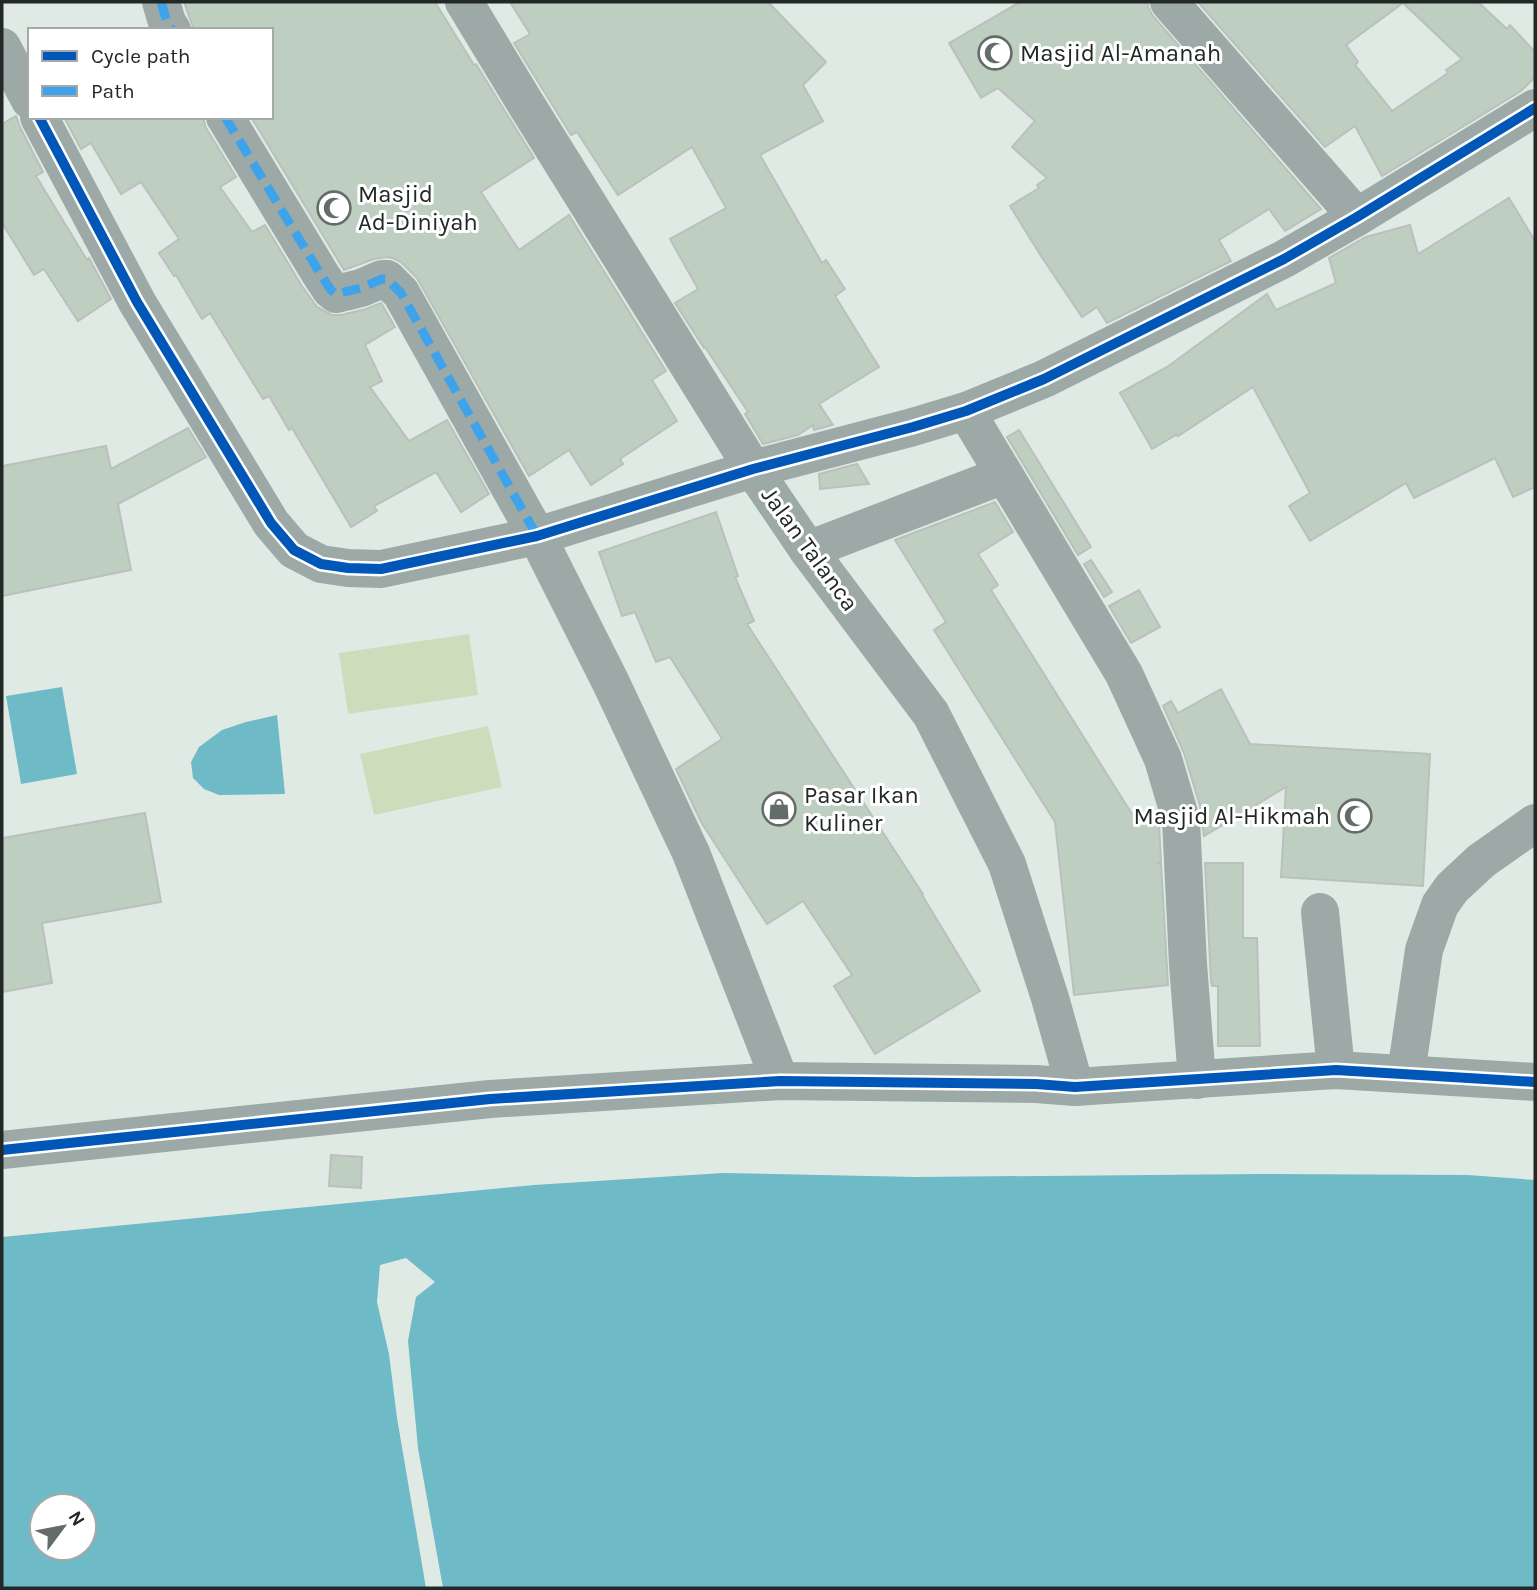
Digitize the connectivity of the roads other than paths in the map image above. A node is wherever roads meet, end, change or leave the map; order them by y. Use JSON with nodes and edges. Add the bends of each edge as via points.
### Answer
{"nodes":[{"id":1,"x":162,"y":2,"type":"edge"},
{"id":2,"x":464,"y":2,"type":"edge"},
{"id":3,"x":1169,"y":2,"type":"edge"},
{"id":4,"x":171,"y":28,"type":"edge"},
{"id":5,"x":2,"y":47,"type":"edge"},
{"id":6,"x":28,"y":96,"type":"edge"},
{"id":7,"x":1535,"y":108,"type":"edge"},
{"id":8,"x":40,"y":119,"type":"edge"},
{"id":9,"x":226,"y":119,"type":"edge"},
{"id":10,"x":1357,"y":217,"type":"junction"},
{"id":11,"x":966,"y":411,"type":"junction"},
{"id":12,"x":752,"y":469,"type":"junction"},
{"id":13,"x":1004,"y":475,"type":"junction"},
{"id":14,"x":537,"y":536,"type":"junction"},
{"id":15,"x":808,"y":550,"type":"junction"},
{"id":16,"x":1535,"y":823,"type":"edge"},
{"id":17,"x":1320,"y":912,"type":"dead end"},
{"id":18,"x":1336,"y":1070,"type":"junction"},
{"id":19,"x":1406,"y":1074,"type":"junction"},
{"id":20,"x":1197,"y":1080,"type":"junction"},
{"id":21,"x":780,"y":1081,"type":"junction"},
{"id":22,"x":1535,"y":1082,"type":"edge"},
{"id":23,"x":1075,"y":1087,"type":"junction"},
{"id":24,"x":2,"y":1150,"type":"edge"}],
"edges":[{"from":1,"to":4,"type":"street"},
{"from":2,"to":12,"type":"street","name":"Jalan Talanca"},
{"from":3,"to":10,"type":"street"},
{"from":5,"to":6,"type":"street"},
{"from":7,"to":10,"type":"street"},
{"from":8,"to":14,"type":"street","via":[[137,302],[271,523],[294,550],[321,564],[382,569]]},
{"from":9,"to":14,"type":"street","via":[[331,290],[346,292],[387,279],[401,293]]},
{"from":10,"to":11,"type":"street","via":[[1284,259],[1044,379]]},
{"from":11,"to":12,"type":"street"},
{"from":11,"to":13,"type":"street"},
{"from":12,"to":14,"type":"street"},
{"from":12,"to":15,"type":"street","name":"Jalan Talanca"},
{"from":13,"to":15,"type":"street"},
{"from":13,"to":20,"type":"street","via":[[1124,674],[1163,759],[1181,820]]},
{"from":14,"to":21,"type":"street","via":[[691,853]]},
{"from":15,"to":23,"type":"street","name":"Jalan Talanca","via":[[931,714],[1007,864]]},
{"from":16,"to":19,"type":"street","via":[[1481,861],[1440,905],[1424,950]]},
{"from":17,"to":18,"type":"street"},
{"from":18,"to":19,"type":"street"},
{"from":18,"to":20,"type":"street"},
{"from":19,"to":22,"type":"street"},
{"from":20,"to":23,"type":"street"},
{"from":21,"to":23,"type":"street"},
{"from":21,"to":24,"type":"street","via":[[490,1099]]}]}
